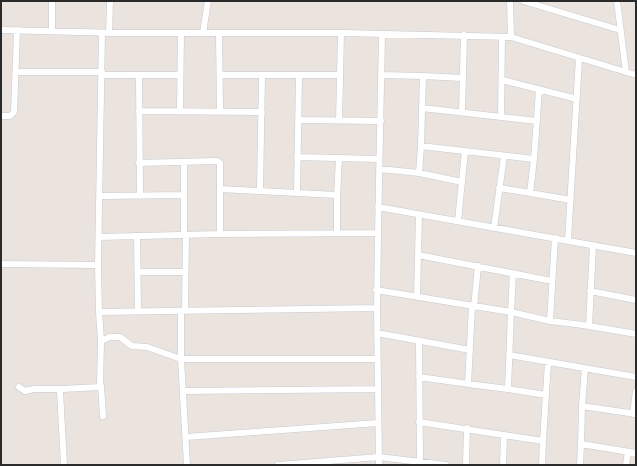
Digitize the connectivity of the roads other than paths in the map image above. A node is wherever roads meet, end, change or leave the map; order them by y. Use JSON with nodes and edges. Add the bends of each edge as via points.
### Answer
{"nodes":[{"id":1,"x":52,"y":1,"type":"edge"},
{"id":2,"x":110,"y":1,"type":"edge"},
{"id":3,"x":208,"y":1,"type":"edge"},
{"id":4,"x":510,"y":1,"type":"edge"},
{"id":5,"x":523,"y":1,"type":"edge"},
{"id":6,"x":617,"y":1,"type":"edge"},
{"id":7,"x":546,"y":4,"type":"edge"},
{"id":8,"x":1,"y":30,"type":"edge"},
{"id":9,"x":17,"y":30,"type":"junction"},
{"id":10,"x":620,"y":30,"type":"junction"},
{"id":11,"x":52,"y":31,"type":"junction"},
{"id":12,"x":102,"y":33,"type":"junction"},
{"id":13,"x":109,"y":33,"type":"junction"},
{"id":14,"x":181,"y":33,"type":"junction"},
{"id":15,"x":203,"y":33,"type":"junction"},
{"id":16,"x":219,"y":33,"type":"junction"},
{"id":17,"x":341,"y":33,"type":"junction"},
{"id":18,"x":382,"y":34,"type":"junction"},
{"id":19,"x":464,"y":35,"type":"junction"},
{"id":20,"x":502,"y":37,"type":"junction"},
{"id":21,"x":511,"y":37,"type":"junction"},
{"id":22,"x":579,"y":58,"type":"junction"},
{"id":23,"x":16,"y":72,"type":"junction"},
{"id":24,"x":626,"y":72,"type":"junction"},
{"id":25,"x":102,"y":73,"type":"junction"},
{"id":26,"x":139,"y":75,"type":"junction"},
{"id":27,"x":636,"y":75,"type":"edge"},
{"id":28,"x":180,"y":76,"type":"junction"},
{"id":29,"x":220,"y":76,"type":"junction"},
{"id":30,"x":262,"y":76,"type":"junction"},
{"id":31,"x":299,"y":76,"type":"junction"},
{"id":32,"x":340,"y":76,"type":"junction"},
{"id":33,"x":382,"y":76,"type":"junction"},
{"id":34,"x":423,"y":76,"type":"junction"},
{"id":35,"x":463,"y":78,"type":"junction"},
{"id":36,"x":502,"y":80,"type":"junction"},
{"id":37,"x":539,"y":90,"type":"junction"},
{"id":38,"x":577,"y":99,"type":"junction"},
{"id":39,"x":422,"y":108,"type":"junction"},
{"id":40,"x":139,"y":111,"type":"junction"},
{"id":41,"x":180,"y":111,"type":"junction"},
{"id":42,"x":220,"y":111,"type":"junction"},
{"id":43,"x":262,"y":112,"type":"junction"},
{"id":44,"x":462,"y":112,"type":"junction"},
{"id":45,"x":1,"y":116,"type":"edge"},
{"id":46,"x":501,"y":117,"type":"junction"},
{"id":47,"x":298,"y":120,"type":"junction"},
{"id":48,"x":339,"y":121,"type":"junction"},
{"id":49,"x":381,"y":121,"type":"junction"},
{"id":50,"x":537,"y":121,"type":"junction"},
{"id":51,"x":421,"y":146,"type":"junction"},
{"id":52,"x":465,"y":151,"type":"junction"},
{"id":53,"x":504,"y":156,"type":"junction"},
{"id":54,"x":297,"y":157,"type":"junction"},
{"id":55,"x":339,"y":158,"type":"junction"},
{"id":56,"x":379,"y":158,"type":"junction"},
{"id":57,"x":534,"y":159,"type":"junction"},
{"id":58,"x":184,"y":162,"type":"junction"},
{"id":59,"x":139,"y":163,"type":"junction"},
{"id":60,"x":379,"y":170,"type":"junction"},
{"id":61,"x":419,"y":173,"type":"junction"},
{"id":62,"x":462,"y":182,"type":"junction"},
{"id":63,"x":220,"y":188,"type":"junction"},
{"id":64,"x":499,"y":188,"type":"junction"},
{"id":65,"x":260,"y":190,"type":"junction"},
{"id":66,"x":297,"y":192,"type":"junction"},
{"id":67,"x":531,"y":193,"type":"junction"},
{"id":68,"x":140,"y":195,"type":"junction"},
{"id":69,"x":184,"y":195,"type":"junction"},
{"id":70,"x":100,"y":196,"type":"junction"},
{"id":71,"x":337,"y":197,"type":"junction"},
{"id":72,"x":571,"y":200,"type":"junction"},
{"id":73,"x":378,"y":207,"type":"junction"},
{"id":74,"x":419,"y":214,"type":"junction"},
{"id":75,"x":458,"y":221,"type":"junction"},
{"id":76,"x":494,"y":228,"type":"junction"},
{"id":77,"x":337,"y":233,"type":"junction"},
{"id":78,"x":378,"y":233,"type":"junction"},
{"id":79,"x":220,"y":234,"type":"junction"},
{"id":80,"x":185,"y":235,"type":"junction"},
{"id":81,"x":137,"y":236,"type":"junction"},
{"id":82,"x":99,"y":237,"type":"junction"},
{"id":83,"x":555,"y":238,"type":"junction"},
{"id":84,"x":568,"y":240,"type":"junction"},
{"id":85,"x":593,"y":245,"type":"junction"},
{"id":86,"x":636,"y":253,"type":"edge"},
{"id":87,"x":418,"y":254,"type":"junction"},
{"id":88,"x":1,"y":264,"type":"edge"},
{"id":89,"x":98,"y":265,"type":"junction"},
{"id":90,"x":478,"y":266,"type":"junction"},
{"id":91,"x":138,"y":272,"type":"junction"},
{"id":92,"x":185,"y":272,"type":"junction"},
{"id":93,"x":513,"y":273,"type":"junction"},
{"id":94,"x":552,"y":281,"type":"junction"},
{"id":95,"x":376,"y":290,"type":"junction"},
{"id":96,"x":590,"y":291,"type":"junction"},
{"id":97,"x":417,"y":298,"type":"junction"},
{"id":98,"x":636,"y":300,"type":"edge"},
{"id":99,"x":473,"y":307,"type":"junction"},
{"id":100,"x":376,"y":308,"type":"junction"},
{"id":101,"x":183,"y":310,"type":"junction"},
{"id":102,"x":138,"y":311,"type":"junction"},
{"id":103,"x":99,"y":312,"type":"junction"},
{"id":104,"x":511,"y":312,"type":"junction"},
{"id":105,"x":550,"y":322,"type":"junction"},
{"id":106,"x":589,"y":326,"type":"junction"},
{"id":107,"x":377,"y":333,"type":"junction"},
{"id":108,"x":636,"y":334,"type":"edge"},
{"id":109,"x":101,"y":341,"type":"junction"},
{"id":110,"x":419,"y":341,"type":"junction"},
{"id":111,"x":470,"y":350,"type":"junction"},
{"id":112,"x":509,"y":355,"type":"junction"},
{"id":113,"x":181,"y":359,"type":"junction"},
{"id":114,"x":377,"y":359,"type":"junction"},
{"id":115,"x":548,"y":362,"type":"junction"},
{"id":116,"x":585,"y":368,"type":"junction"},
{"id":117,"x":419,"y":376,"type":"junction"},
{"id":118,"x":636,"y":377,"type":"edge"},
{"id":119,"x":469,"y":384,"type":"junction"},
{"id":120,"x":19,"y":386,"type":"dead end"},
{"id":121,"x":101,"y":386,"type":"junction"},
{"id":122,"x":62,"y":389,"type":"junction"},
{"id":123,"x":378,"y":389,"type":"junction"},
{"id":124,"x":508,"y":389,"type":"junction"},
{"id":125,"x":183,"y":391,"type":"junction"},
{"id":126,"x":636,"y":392,"type":"edge"},
{"id":127,"x":546,"y":395,"type":"junction"},
{"id":128,"x":582,"y":406,"type":"junction"},
{"id":129,"x":635,"y":414,"type":"edge"},
{"id":130,"x":103,"y":416,"type":"dead end"},
{"id":131,"x":419,"y":422,"type":"junction"},
{"id":132,"x":378,"y":423,"type":"junction"},
{"id":133,"x":467,"y":428,"type":"junction"},
{"id":134,"x":504,"y":435,"type":"junction"},
{"id":135,"x":186,"y":437,"type":"junction"},
{"id":136,"x":543,"y":441,"type":"junction"},
{"id":137,"x":581,"y":444,"type":"junction"},
{"id":138,"x":628,"y":452,"type":"junction"},
{"id":139,"x":636,"y":453,"type":"edge"},
{"id":140,"x":379,"y":457,"type":"junction"},
{"id":141,"x":420,"y":462,"type":"junction"},
{"id":142,"x":64,"y":465,"type":"edge"},
{"id":143,"x":187,"y":465,"type":"edge"},
{"id":144,"x":278,"y":465,"type":"edge"},
{"id":145,"x":379,"y":465,"type":"edge"},
{"id":146,"x":446,"y":465,"type":"edge"},
{"id":147,"x":466,"y":465,"type":"edge"},
{"id":148,"x":503,"y":465,"type":"edge"},
{"id":149,"x":542,"y":465,"type":"edge"},
{"id":150,"x":580,"y":465,"type":"edge"},
{"id":151,"x":626,"y":465,"type":"edge"}],
"edges":[{"from":1,"to":11,"type":"street"},
{"from":2,"to":13,"type":"street"},
{"from":3,"to":15,"type":"street"},
{"from":4,"to":21,"type":"street"},
{"from":5,"to":7,"type":"street"},
{"from":6,"to":10,"type":"street"},
{"from":7,"to":10,"type":"street"},
{"from":8,"to":9,"type":"street"},
{"from":9,"to":11,"type":"street"},
{"from":9,"to":23,"type":"street"},
{"from":10,"to":24,"type":"street"},
{"from":11,"to":12,"type":"street"},
{"from":12,"to":13,"type":"street"},
{"from":12,"to":25,"type":"street"},
{"from":13,"to":14,"type":"street"},
{"from":14,"to":15,"type":"street"},
{"from":14,"to":28,"type":"street"},
{"from":15,"to":16,"type":"street"},
{"from":16,"to":17,"type":"street"},
{"from":16,"to":29,"type":"street"},
{"from":17,"to":18,"type":"street"},
{"from":17,"to":32,"type":"street"},
{"from":18,"to":19,"type":"street"},
{"from":18,"to":33,"type":"street"},
{"from":19,"to":20,"type":"street"},
{"from":19,"to":35,"type":"street"},
{"from":20,"to":21,"type":"street"},
{"from":20,"to":36,"type":"street"},
{"from":21,"to":22,"type":"street"},
{"from":22,"to":24,"type":"street"},
{"from":22,"to":38,"type":"street"},
{"from":23,"to":25,"type":"street"},
{"from":23,"to":45,"type":"street","via":[[14,112],[10,116]]},
{"from":24,"to":27,"type":"street"},
{"from":25,"to":26,"type":"street"},
{"from":25,"to":70,"type":"street"},
{"from":26,"to":28,"type":"street"},
{"from":26,"to":40,"type":"street"},
{"from":28,"to":41,"type":"street"},
{"from":29,"to":30,"type":"street"},
{"from":29,"to":42,"type":"street"},
{"from":30,"to":31,"type":"street"},
{"from":30,"to":43,"type":"street"},
{"from":31,"to":32,"type":"street"},
{"from":31,"to":47,"type":"street"},
{"from":32,"to":48,"type":"street"},
{"from":33,"to":34,"type":"street"},
{"from":33,"to":49,"type":"street"},
{"from":34,"to":35,"type":"street"},
{"from":34,"to":39,"type":"street"},
{"from":35,"to":44,"type":"street"},
{"from":36,"to":37,"type":"street"},
{"from":36,"to":46,"type":"street"},
{"from":37,"to":38,"type":"street"},
{"from":37,"to":50,"type":"street"},
{"from":38,"to":72,"type":"street"},
{"from":39,"to":44,"type":"street"},
{"from":39,"to":51,"type":"street"},
{"from":40,"to":41,"type":"street"},
{"from":40,"to":59,"type":"street"},
{"from":41,"to":42,"type":"street"},
{"from":42,"to":43,"type":"street"},
{"from":43,"to":65,"type":"street"},
{"from":44,"to":46,"type":"street"},
{"from":46,"to":50,"type":"street"},
{"from":47,"to":48,"type":"street"},
{"from":47,"to":54,"type":"street"},
{"from":48,"to":49,"type":"street"},
{"from":49,"to":56,"type":"street"},
{"from":50,"to":57,"type":"street"},
{"from":51,"to":52,"type":"street"},
{"from":51,"to":61,"type":"street"},
{"from":52,"to":53,"type":"street"},
{"from":52,"to":62,"type":"street"},
{"from":53,"to":57,"type":"street"},
{"from":53,"to":64,"type":"street"},
{"from":54,"to":55,"type":"street"},
{"from":54,"to":66,"type":"street"},
{"from":55,"to":56,"type":"street"},
{"from":55,"to":71,"type":"street"},
{"from":56,"to":60,"type":"street"},
{"from":57,"to":67,"type":"street"},
{"from":58,"to":59,"type":"street"},
{"from":58,"to":63,"type":"street","via":[[220,163]]},
{"from":58,"to":69,"type":"street"},
{"from":59,"to":68,"type":"street"},
{"from":60,"to":61,"type":"street"},
{"from":60,"to":73,"type":"street"},
{"from":61,"to":62,"type":"street"},
{"from":62,"to":75,"type":"street"},
{"from":63,"to":65,"type":"street"},
{"from":63,"to":79,"type":"street"},
{"from":64,"to":67,"type":"street"},
{"from":64,"to":76,"type":"street"},
{"from":65,"to":66,"type":"street"},
{"from":66,"to":71,"type":"street","via":[[333,194]]},
{"from":67,"to":72,"type":"street"},
{"from":68,"to":69,"type":"street"},
{"from":68,"to":70,"type":"street"},
{"from":69,"to":80,"type":"street"},
{"from":70,"to":82,"type":"street"},
{"from":71,"to":77,"type":"street"},
{"from":72,"to":84,"type":"street"},
{"from":73,"to":74,"type":"street"},
{"from":73,"to":78,"type":"street"},
{"from":74,"to":75,"type":"street"},
{"from":74,"to":87,"type":"street"},
{"from":75,"to":76,"type":"street"},
{"from":76,"to":83,"type":"street"},
{"from":77,"to":78,"type":"street"},
{"from":77,"to":79,"type":"street"},
{"from":78,"to":95,"type":"street"},
{"from":79,"to":80,"type":"street"},
{"from":80,"to":81,"type":"street"},
{"from":80,"to":92,"type":"street"},
{"from":81,"to":82,"type":"street"},
{"from":81,"to":91,"type":"street"},
{"from":82,"to":89,"type":"street"},
{"from":83,"to":84,"type":"street"},
{"from":83,"to":94,"type":"street"},
{"from":84,"to":85,"type":"street"},
{"from":85,"to":86,"type":"street"},
{"from":85,"to":96,"type":"street"},
{"from":87,"to":90,"type":"street"},
{"from":87,"to":97,"type":"street"},
{"from":88,"to":89,"type":"street"},
{"from":89,"to":103,"type":"street"},
{"from":90,"to":93,"type":"street"},
{"from":90,"to":99,"type":"street"},
{"from":91,"to":92,"type":"street"},
{"from":91,"to":102,"type":"street"},
{"from":92,"to":101,"type":"street"},
{"from":93,"to":94,"type":"street"},
{"from":93,"to":104,"type":"street"},
{"from":94,"to":105,"type":"street"},
{"from":95,"to":97,"type":"street"},
{"from":95,"to":100,"type":"street"},
{"from":96,"to":98,"type":"street"},
{"from":96,"to":106,"type":"street"},
{"from":97,"to":99,"type":"street"},
{"from":99,"to":104,"type":"street"},
{"from":99,"to":111,"type":"street"},
{"from":100,"to":101,"type":"street"},
{"from":100,"to":107,"type":"street"},
{"from":101,"to":102,"type":"street"},
{"from":101,"to":113,"type":"street"},
{"from":102,"to":103,"type":"street"},
{"from":103,"to":109,"type":"street"},
{"from":104,"to":105,"type":"street"},
{"from":104,"to":112,"type":"street"},
{"from":105,"to":106,"type":"street"},
{"from":106,"to":108,"type":"street"},
{"from":107,"to":110,"type":"street"},
{"from":107,"to":114,"type":"street"},
{"from":109,"to":113,"type":"street","via":[[110,337],[120,337],[132,346],[147,347]]},
{"from":109,"to":121,"type":"street"},
{"from":110,"to":111,"type":"street"},
{"from":110,"to":117,"type":"street"},
{"from":111,"to":119,"type":"street"},
{"from":112,"to":115,"type":"street"},
{"from":112,"to":124,"type":"street"},
{"from":113,"to":114,"type":"street"},
{"from":113,"to":125,"type":"street"},
{"from":114,"to":123,"type":"street"},
{"from":115,"to":116,"type":"street"},
{"from":115,"to":127,"type":"street"},
{"from":116,"to":118,"type":"street"},
{"from":116,"to":128,"type":"street"},
{"from":117,"to":119,"type":"street"},
{"from":117,"to":131,"type":"street"},
{"from":119,"to":124,"type":"street"},
{"from":120,"to":122,"type":"street","via":[[25,391]]},
{"from":121,"to":122,"type":"street"},
{"from":121,"to":130,"type":"street"},
{"from":122,"to":142,"type":"street","via":[[59,393]]},
{"from":123,"to":125,"type":"street"},
{"from":123,"to":132,"type":"street"},
{"from":124,"to":127,"type":"street"},
{"from":125,"to":135,"type":"street"},
{"from":126,"to":129,"type":"street"},
{"from":127,"to":136,"type":"street"},
{"from":128,"to":129,"type":"street"},
{"from":128,"to":137,"type":"street"},
{"from":131,"to":133,"type":"street"},
{"from":131,"to":141,"type":"street"},
{"from":132,"to":135,"type":"street"},
{"from":132,"to":140,"type":"street"},
{"from":133,"to":134,"type":"street"},
{"from":133,"to":147,"type":"street"},
{"from":134,"to":136,"type":"street"},
{"from":134,"to":148,"type":"street"},
{"from":135,"to":143,"type":"street"},
{"from":136,"to":149,"type":"street"},
{"from":137,"to":138,"type":"street"},
{"from":137,"to":150,"type":"street"},
{"from":138,"to":139,"type":"street"},
{"from":138,"to":151,"type":"street"},
{"from":140,"to":141,"type":"street"},
{"from":140,"to":144,"type":"street"},
{"from":140,"to":145,"type":"street"},
{"from":141,"to":146,"type":"street"}]}
